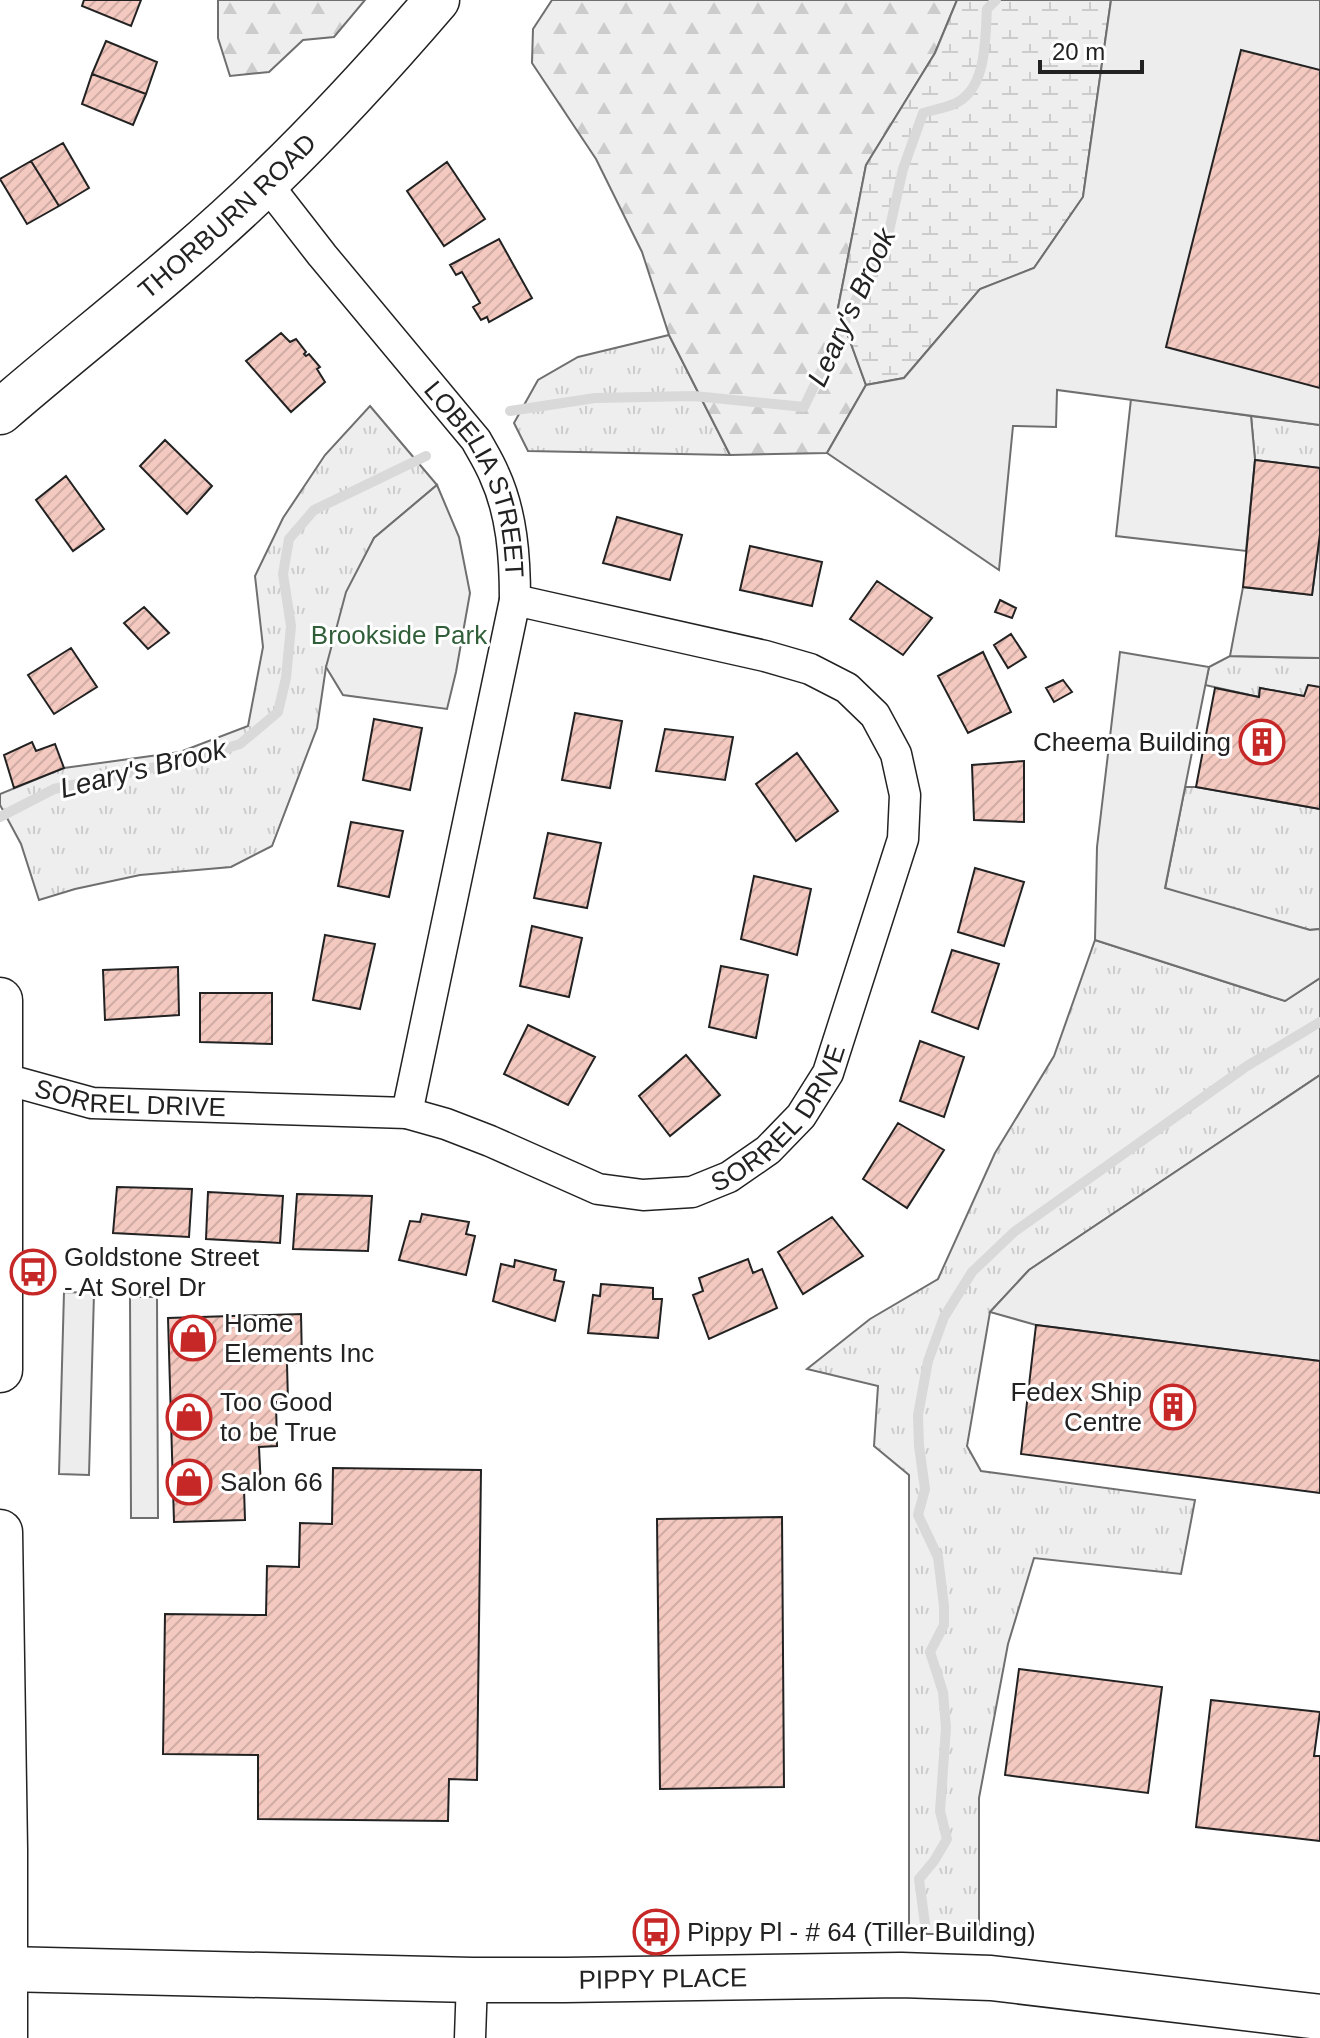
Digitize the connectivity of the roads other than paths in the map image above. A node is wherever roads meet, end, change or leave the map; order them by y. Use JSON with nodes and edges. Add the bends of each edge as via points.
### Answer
{"nodes":[{"id":1,"x":437,"y":0,"type":"edge"},
{"id":2,"x":266,"y":183,"type":"junction"},
{"id":3,"x":0,"y":412,"type":"edge"},
{"id":4,"x":515,"y":600,"type":"junction"},
{"id":5,"x":0,"y":1000,"type":"edge"},
{"id":6,"x":1,"y":1078,"type":"edge"},
{"id":7,"x":407,"y":1113,"type":"junction"},
{"id":8,"x":0,"y":1370,"type":"edge"},
{"id":9,"x":0,"y":1532,"type":"edge"},
{"id":10,"x":5,"y":1969,"type":"junction"},
{"id":11,"x":472,"y":1980,"type":"junction"},
{"id":12,"x":1320,"y":2017,"type":"edge"},
{"id":13,"x":5,"y":2038,"type":"edge"},
{"id":14,"x":470,"y":2038,"type":"edge"}],
"edges":[{"from":1,"to":2,"type":"main road","name":"THORBURN ROAD"},
{"from":2,"to":3,"type":"main road","name":"THORBURN ROAD"},
{"from":2,"to":4,"type":"street","name":"LOBELIA STREET","via":[[476,440],[495,474],[507,514]]},
{"from":4,"to":7,"type":"street","name":"LOBELIA STREET"},
{"from":4,"to":7,"type":"street","name":"SORREL DRIVE","via":[[765,656],[810,669],[847,688],[875,715],[896,754],[905,795],[903,839],[828,1073],[801,1116],[768,1150],[729,1177],[692,1192],[643,1195],[598,1189],[490,1141]]},
{"from":5,"to":6,"type":"main road"},
{"from":6,"to":7,"type":"street","name":"SORREL DRIVE","via":[[92,1103]]},
{"from":6,"to":8,"type":"main road"},
{"from":9,"to":10,"type":"main road"},
{"from":10,"to":11,"type":"main road","name":"PIPPY PLACE"},
{"from":10,"to":13,"type":"main road"},
{"from":11,"to":12,"type":"main road","name":"PIPPY PLACE","via":[[991,1978]]},
{"from":11,"to":14,"type":"street"}]}
